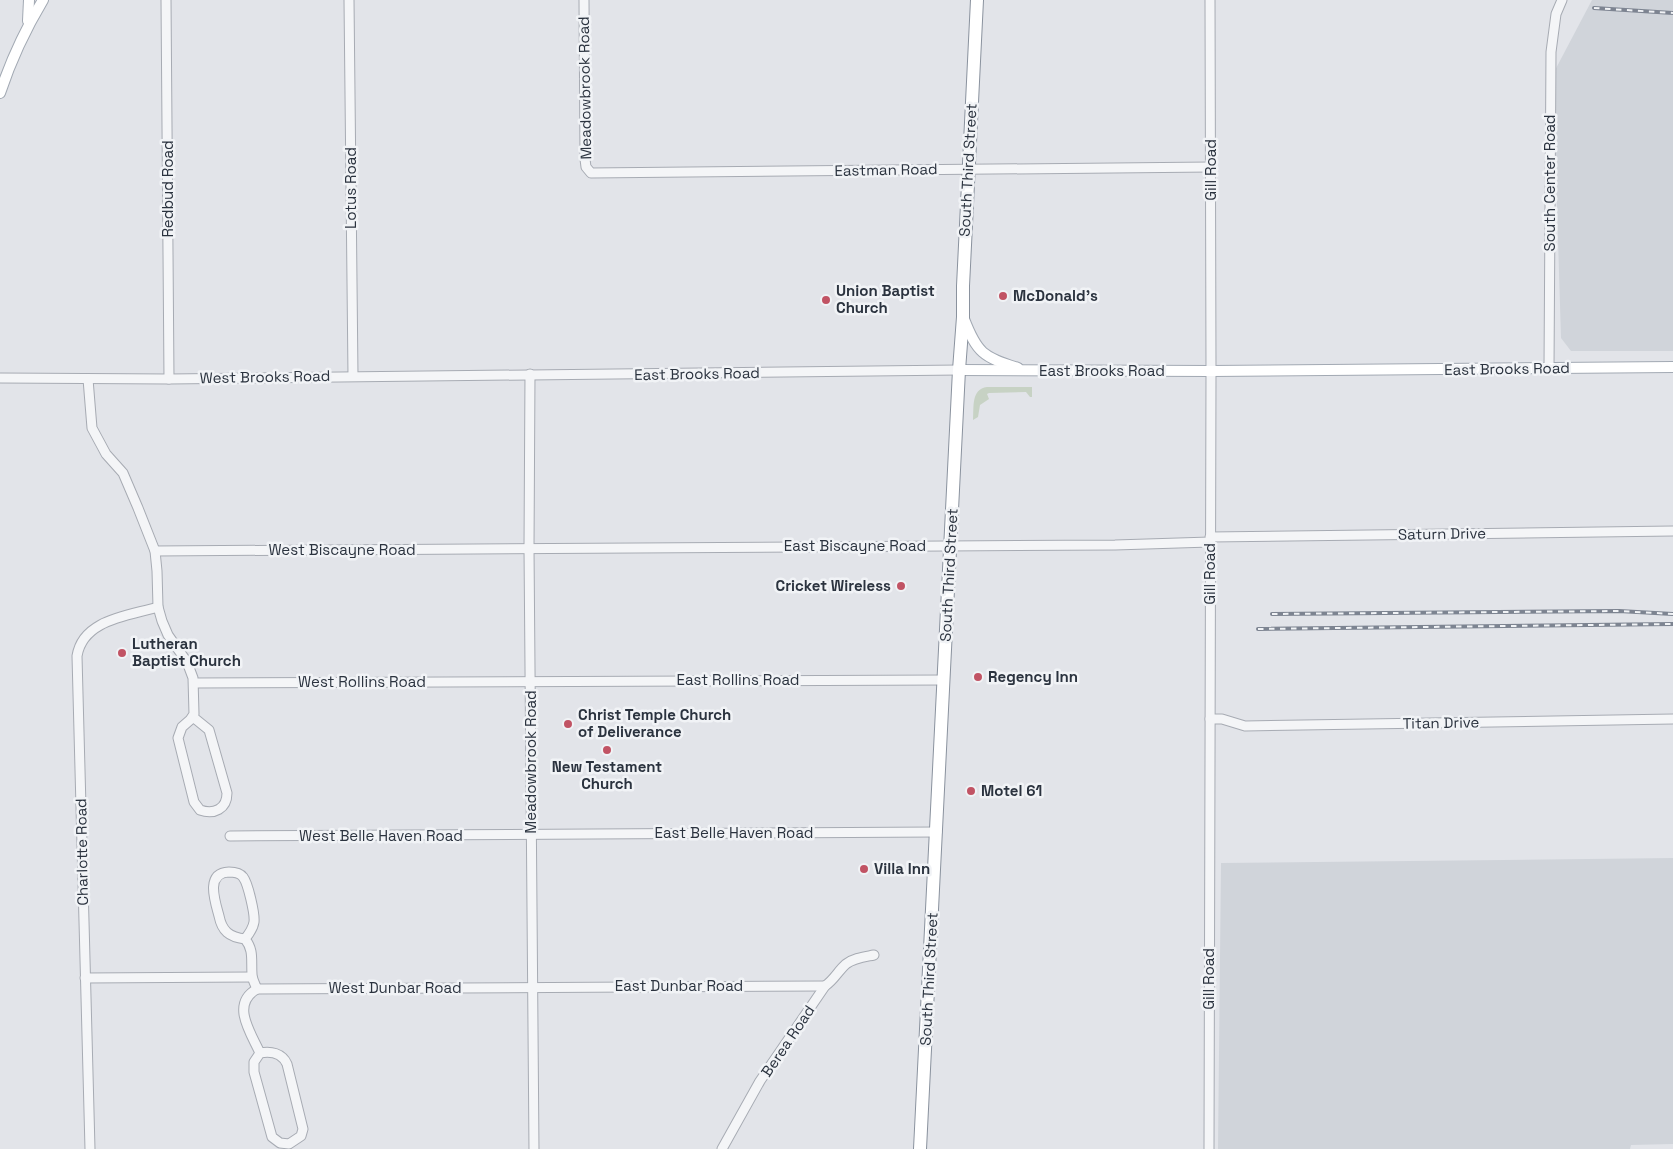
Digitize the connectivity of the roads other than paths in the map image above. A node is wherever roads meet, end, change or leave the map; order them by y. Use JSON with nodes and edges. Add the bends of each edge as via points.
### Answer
{"nodes":[{"id":1,"x":29,"y":0,"type":"edge"},
{"id":2,"x":43,"y":0,"type":"edge"},
{"id":3,"x":53,"y":0,"type":"edge"},
{"id":4,"x":166,"y":0,"type":"edge"},
{"id":5,"x":350,"y":0,"type":"edge"},
{"id":6,"x":584,"y":0,"type":"edge"},
{"id":7,"x":977,"y":0,"type":"edge"},
{"id":8,"x":1210,"y":0,"type":"edge"},
{"id":9,"x":1562,"y":0,"type":"edge"},
{"id":10,"x":35,"y":12,"type":"junction"},
{"id":11,"x":27,"y":25,"type":"junction"},
{"id":12,"x":0,"y":93,"type":"edge"},
{"id":13,"x":1211,"y":167,"type":"junction"},
{"id":14,"x":968,"y":170,"type":"junction"},
{"id":15,"x":592,"y":173,"type":"joint"},
{"id":16,"x":963,"y":317,"type":"junction"},
{"id":17,"x":1673,"y":367,"type":"edge"},
{"id":18,"x":1548,"y":368,"type":"junction"},
{"id":19,"x":959,"y":370,"type":"junction"},
{"id":20,"x":1030,"y":372,"type":"junction"},
{"id":21,"x":1211,"y":372,"type":"junction"},
{"id":22,"x":530,"y":374,"type":"junction"},
{"id":23,"x":353,"y":376,"type":"junction"},
{"id":24,"x":0,"y":378,"type":"edge"},
{"id":25,"x":88,"y":379,"type":"junction"},
{"id":26,"x":169,"y":379,"type":"junction"},
{"id":27,"x":1673,"y":531,"type":"edge"},
{"id":28,"x":1210,"y":540,"type":"junction"},
{"id":29,"x":951,"y":546,"type":"junction"},
{"id":30,"x":530,"y":548,"type":"junction"},
{"id":31,"x":155,"y":551,"type":"junction"},
{"id":32,"x":158,"y":608,"type":"junction"},
{"id":33,"x":944,"y":680,"type":"junction"},
{"id":34,"x":531,"y":681,"type":"junction"},
{"id":35,"x":194,"y":683,"type":"junction"},
{"id":36,"x":192,"y":718,"type":"junction"},
{"id":37,"x":1673,"y":718,"type":"edge"},
{"id":38,"x":1210,"y":719,"type":"junction"},
{"id":39,"x":937,"y":832,"type":"junction"},
{"id":40,"x":531,"y":835,"type":"junction"},
{"id":41,"x":230,"y":836,"type":"dead end"},
{"id":42,"x":244,"y":939,"type":"junction"},
{"id":43,"x":874,"y":955,"type":"dead end"},
{"id":44,"x":252,"y":976,"type":"junction"},
{"id":45,"x":85,"y":978,"type":"junction"},
{"id":46,"x":825,"y":986,"type":"junction"},
{"id":47,"x":534,"y":987,"type":"junction"},
{"id":48,"x":257,"y":989,"type":"junction"},
{"id":49,"x":260,"y":1053,"type":"junction"},
{"id":50,"x":90,"y":1149,"type":"edge"},
{"id":51,"x":534,"y":1149,"type":"edge"},
{"id":52,"x":722,"y":1149,"type":"edge"},
{"id":53,"x":920,"y":1149,"type":"edge"},
{"id":54,"x":1209,"y":1149,"type":"edge"}],
"edges":[{"from":1,"to":11,"type":"main road"},
{"from":2,"to":10,"type":"main road"},
{"from":3,"to":10,"type":"main road"},
{"from":4,"to":26,"type":"street","name":"Redbud Road"},
{"from":5,"to":23,"type":"street","name":"Lotus Road"},
{"from":6,"to":15,"type":"street","name":"Meadowbrook Road","via":[[585,159],[586,167]]},
{"from":7,"to":14,"type":"highway","name":"South Third Street"},
{"from":8,"to":13,"type":"street","name":"Gill Road"},
{"from":9,"to":18,"type":"street","name":"South Center Road","via":[[1556,14],[1551,52]]},
{"from":10,"to":11,"type":"main road"},
{"from":11,"to":12,"type":"main road"},
{"from":13,"to":14,"type":"street","name":"Eastman Road"},
{"from":13,"to":21,"type":"street","name":"Gill Road"},
{"from":14,"to":15,"type":"street","name":"Eastman Road"},
{"from":14,"to":16,"type":"highway","name":"South Third Street"},
{"from":16,"to":19,"type":"highway","name":"South Third Street"},
{"from":16,"to":20,"type":"main road","via":[[970,336],[990,359]]},
{"from":17,"to":18,"type":"main road","name":"East Brooks Road"},
{"from":18,"to":21,"type":"main road","name":"East Brooks Road"},
{"from":19,"to":20,"type":"main road","name":"East Brooks Road"},
{"from":19,"to":22,"type":"street","name":"East Brooks Road"},
{"from":19,"to":29,"type":"highway","name":"South Third Street"},
{"from":20,"to":21,"type":"main road","name":"East Brooks Road"},
{"from":21,"to":28,"type":"street","name":"Gill Road"},
{"from":22,"to":23,"type":"street","name":"West Brooks Road"},
{"from":22,"to":30,"type":"street","name":"Meadowbrook Road"},
{"from":23,"to":26,"type":"street","name":"West Brooks Road"},
{"from":24,"to":25,"type":"street","name":"West Brooks Road"},
{"from":25,"to":26,"type":"street","name":"West Brooks Road"},
{"from":25,"to":31,"type":"street","via":[[92,428],[106,454],[122,473]]},
{"from":27,"to":28,"type":"street","name":"Saturn Drive"},
{"from":28,"to":29,"type":"street","name":"East Biscayne Road","via":[[1115,545]]},
{"from":28,"to":38,"type":"street","name":"Gill Road"},
{"from":29,"to":30,"type":"street","name":"East Biscayne Road"},
{"from":29,"to":33,"type":"highway","name":"South Third Street"},
{"from":30,"to":31,"type":"street","name":"West Biscayne Road"},
{"from":30,"to":34,"type":"street","name":"Meadowbrook Road"},
{"from":31,"to":32,"type":"street"},
{"from":32,"to":35,"type":"street","via":[[165,629],[190,668]]},
{"from":32,"to":45,"type":"street","name":"Charlotte Road","via":[[100,625],[84,637],[78,650]]},
{"from":33,"to":34,"type":"street","name":"East Rollins Road"},
{"from":33,"to":39,"type":"highway","name":"South Third Street"},
{"from":34,"to":35,"type":"street","name":"West Rollins Road"},
{"from":34,"to":40,"type":"street","name":"Meadowbrook Road"},
{"from":35,"to":36,"type":"street"},
{"from":36,"to":36,"type":"street","via":[[180,730],[178,742],[194,802],[200,810],[213,812],[224,805],[226,794],[209,730]]},
{"from":37,"to":38,"type":"street","name":"Titan Drive","via":[[1245,726]]},
{"from":38,"to":54,"type":"street","name":"Gill Road"},
{"from":39,"to":40,"type":"street","name":"East Belle Haven Road"},
{"from":39,"to":53,"type":"highway","name":"South Third Street"},
{"from":40,"to":41,"type":"street","name":"West Belle Haven Road"},
{"from":40,"to":47,"type":"street","name":"Meadowbrook Road"},
{"from":42,"to":42,"type":"street","via":[[254,921],[246,882],[236,872],[224,872],[213,884],[220,922],[228,935]]},
{"from":42,"to":44,"type":"street","via":[[252,955]]},
{"from":43,"to":46,"type":"street","name":"Berea Road","via":[[846,964]]},
{"from":44,"to":45,"type":"street"},
{"from":44,"to":48,"type":"street"},
{"from":45,"to":50,"type":"street","name":"Charlotte Road"},
{"from":46,"to":47,"type":"street","name":"East Dunbar Road"},
{"from":46,"to":52,"type":"street","name":"Berea Road","via":[[760,1081]]},
{"from":47,"to":48,"type":"street","name":"West Dunbar Road"},
{"from":47,"to":51,"type":"street","name":"Meadowbrook Road"},
{"from":48,"to":49,"type":"street","via":[[247,998],[244,1013],[246,1026]]},
{"from":49,"to":49,"type":"street","via":[[254,1069],[270,1134],[276,1141],[289,1144],[300,1136],[303,1129],[288,1064],[274,1053]]}]}
